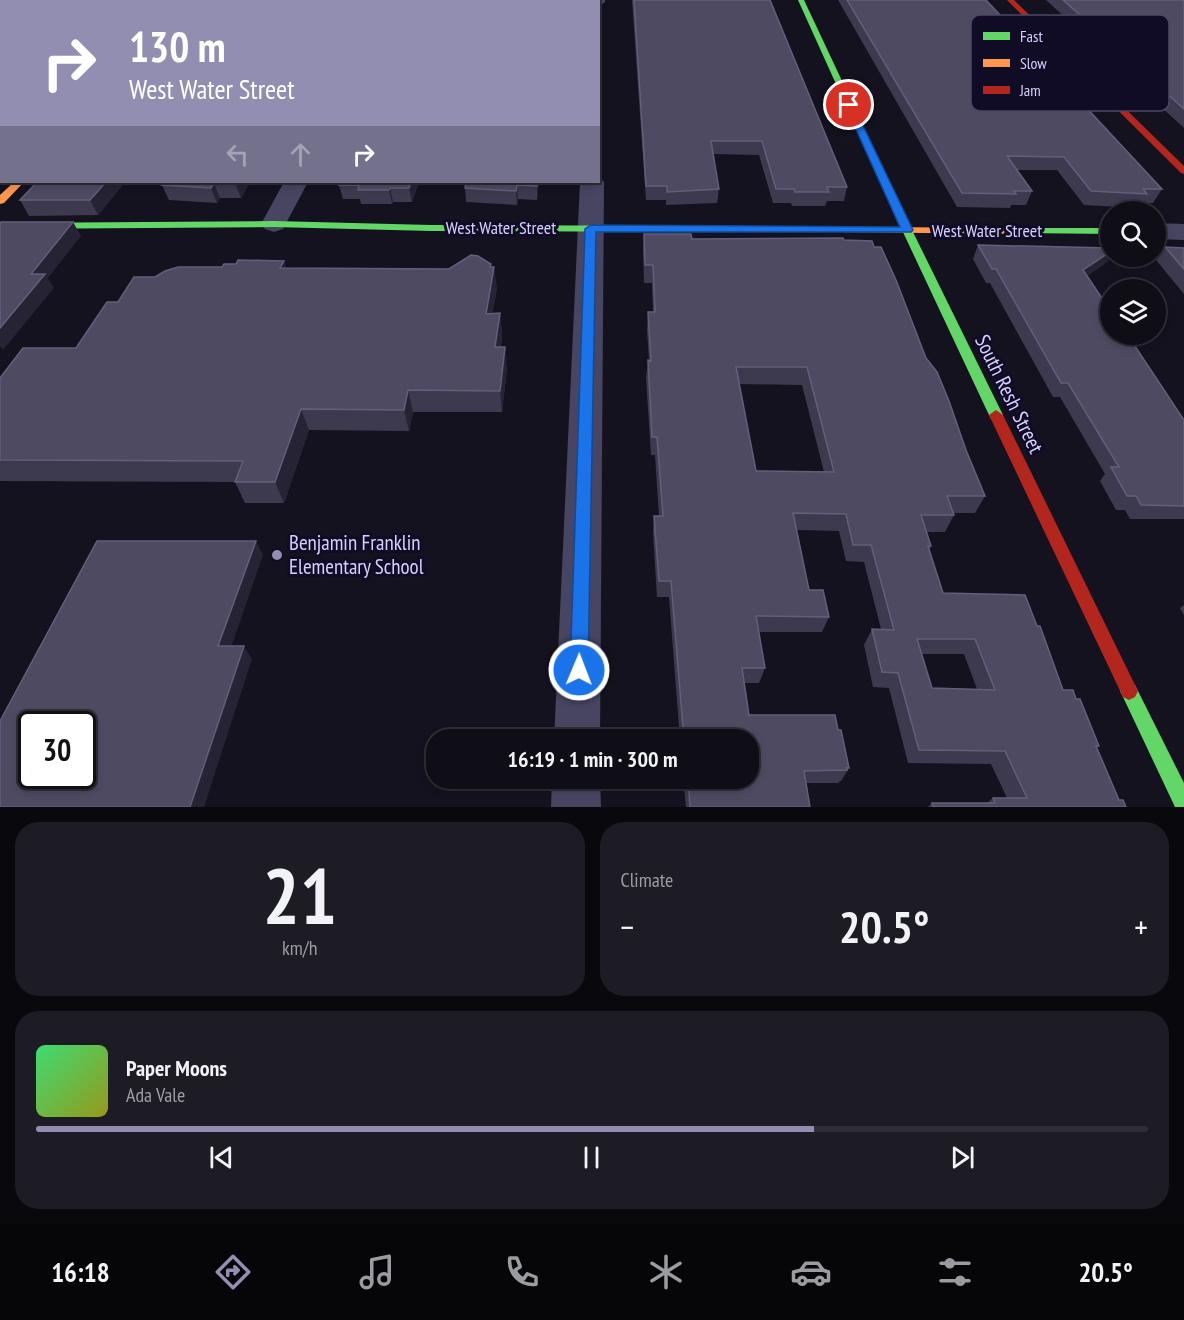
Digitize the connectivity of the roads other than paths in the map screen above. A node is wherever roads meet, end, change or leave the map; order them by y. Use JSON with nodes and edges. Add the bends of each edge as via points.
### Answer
{"nodes":[{"id":1,"x":801,"y":0,"type":"edge"},
{"id":2,"x":1010,"y":0,"type":"edge"},
{"id":3,"x":1025,"y":15,"type":"edge"},
{"id":4,"x":1123,"y":111,"type":"edge"},
{"id":5,"x":1184,"y":171,"type":"edge"},
{"id":6,"x":18,"y":183,"type":"edge"},
{"id":7,"x":295,"y":183,"type":"edge"},
{"id":8,"x":592,"y":183,"type":"edge"},
{"id":9,"x":0,"y":201,"type":"edge"},
{"id":10,"x":274,"y":224,"type":"junction"},
{"id":11,"x":0,"y":226,"type":"edge"},
{"id":12,"x":591,"y":229,"type":"junction"},
{"id":13,"x":907,"y":230,"type":"junction"},
{"id":14,"x":1100,"y":231,"type":"edge"},
{"id":15,"x":1166,"y":231,"type":"edge"},
{"id":16,"x":1184,"y":232,"type":"edge"},
{"id":17,"x":577,"y":729,"type":"edge"},
{"id":18,"x":576,"y":789,"type":"edge"},
{"id":19,"x":1184,"y":804,"type":"edge"},
{"id":20,"x":576,"y":807,"type":"edge"}],
"edges":[{"from":1,"to":13,"type":"street","name":"South Resh Street"},
{"from":2,"to":3,"type":"street"},
{"from":4,"to":5,"type":"street"},
{"from":6,"to":9,"type":"street"},
{"from":7,"to":10,"type":"street"},
{"from":8,"to":12,"type":"street"},
{"from":10,"to":11,"type":"street","name":"West Water Street"},
{"from":10,"to":12,"type":"street","name":"West Water Street"},
{"from":12,"to":13,"type":"street","name":"West Water Street"},
{"from":12,"to":17,"type":"street"},
{"from":13,"to":14,"type":"street","name":"West Water Street"},
{"from":13,"to":19,"type":"street","name":"South Resh Street"},
{"from":15,"to":16,"type":"street"},
{"from":18,"to":20,"type":"street"}]}
